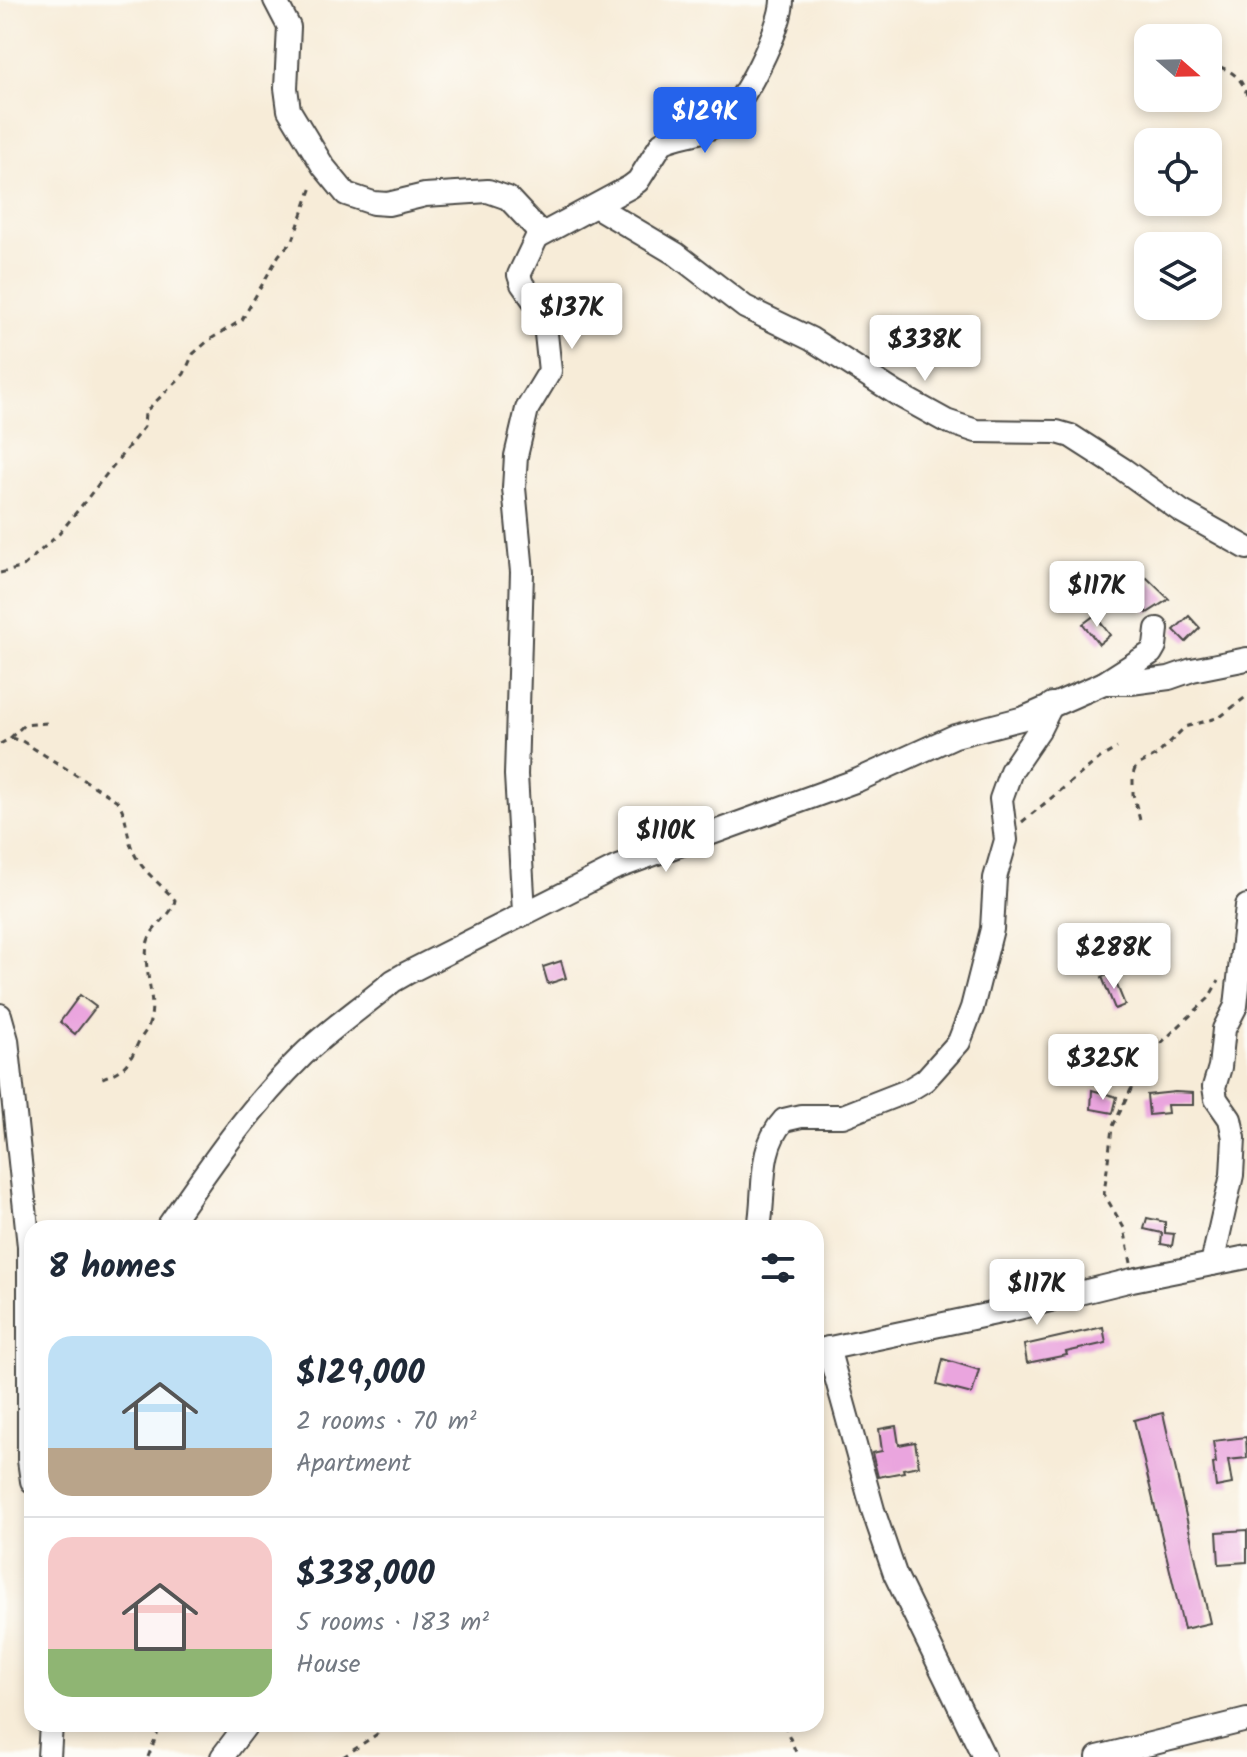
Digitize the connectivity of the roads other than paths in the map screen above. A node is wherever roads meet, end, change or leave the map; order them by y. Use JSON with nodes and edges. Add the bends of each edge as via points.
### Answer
{"nodes":[{"id":1,"x":275,"y":0,"type":"edge"},
{"id":2,"x":782,"y":0,"type":"edge"},
{"id":3,"x":597,"y":207,"type":"junction"},
{"id":4,"x":537,"y":237,"type":"junction"},
{"id":5,"x":1247,"y":548,"type":"edge"},
{"id":6,"x":1157,"y":629,"type":"dead end"},
{"id":7,"x":1247,"y":659,"type":"edge"},
{"id":8,"x":1104,"y":683,"type":"junction"},
{"id":9,"x":1052,"y":704,"type":"junction"},
{"id":10,"x":1247,"y":906,"type":"edge"},
{"id":11,"x":524,"y":912,"type":"junction"},
{"id":12,"x":0,"y":1015,"type":"edge"},
{"id":13,"x":26,"y":1220,"type":"edge"},
{"id":14,"x":173,"y":1220,"type":"edge"},
{"id":15,"x":760,"y":1220,"type":"edge"},
{"id":16,"x":1247,"y":1257,"type":"edge"},
{"id":17,"x":1212,"y":1264,"type":"junction"},
{"id":18,"x":824,"y":1350,"type":"edge"},
{"id":19,"x":824,"y":1356,"type":"edge"},
{"id":20,"x":1247,"y":1720,"type":"edge"},
{"id":21,"x":51,"y":1732,"type":"edge"},
{"id":22,"x":241,"y":1732,"type":"edge"},
{"id":23,"x":49,"y":1757,"type":"edge"},
{"id":24,"x":222,"y":1757,"type":"edge"},
{"id":25,"x":984,"y":1757,"type":"edge"},
{"id":26,"x":1098,"y":1757,"type":"edge"}],
"edges":[{"from":1,"to":4,"type":"street","via":[[289,27],[289,110],[346,194],[388,204],[449,193],[498,193],[535,225]]},
{"from":2,"to":3,"type":"street","via":[[767,52],[729,114],[694,135],[662,143],[638,181]]},
{"from":3,"to":4,"type":"street"},
{"from":3,"to":5,"type":"street","via":[[676,254],[745,307],[811,339],[946,421],[976,431],[1071,436]]},
{"from":4,"to":11,"type":"street","via":[[519,275],[544,315],[550,371],[527,409],[514,488],[522,572],[516,775]]},
{"from":6,"to":8,"type":"street","via":[[1151,653]]},
{"from":7,"to":8,"type":"street","via":[[1169,678]]},
{"from":8,"to":9,"type":"street"},
{"from":9,"to":11,"type":"street","via":[[1015,722],[955,736],[858,780],[636,860]]},
{"from":9,"to":15,"type":"street","via":[[1011,771],[1001,799],[1006,840],[995,878],[989,941],[959,1042],[925,1080],[907,1091],[843,1116],[784,1120],[766,1151]]},
{"from":10,"to":17,"type":"street","via":[[1236,1006],[1224,1029],[1214,1087],[1234,1138],[1232,1175]]},
{"from":11,"to":14,"type":"street","via":[[393,981],[306,1052],[239,1125]]},
{"from":12,"to":13,"type":"street"},
{"from":16,"to":17,"type":"street"},
{"from":17,"to":18,"type":"street"},
{"from":19,"to":25,"type":"street","via":[[895,1574]]},
{"from":20,"to":26,"type":"street"},
{"from":21,"to":23,"type":"street"},
{"from":22,"to":24,"type":"street"}]}
